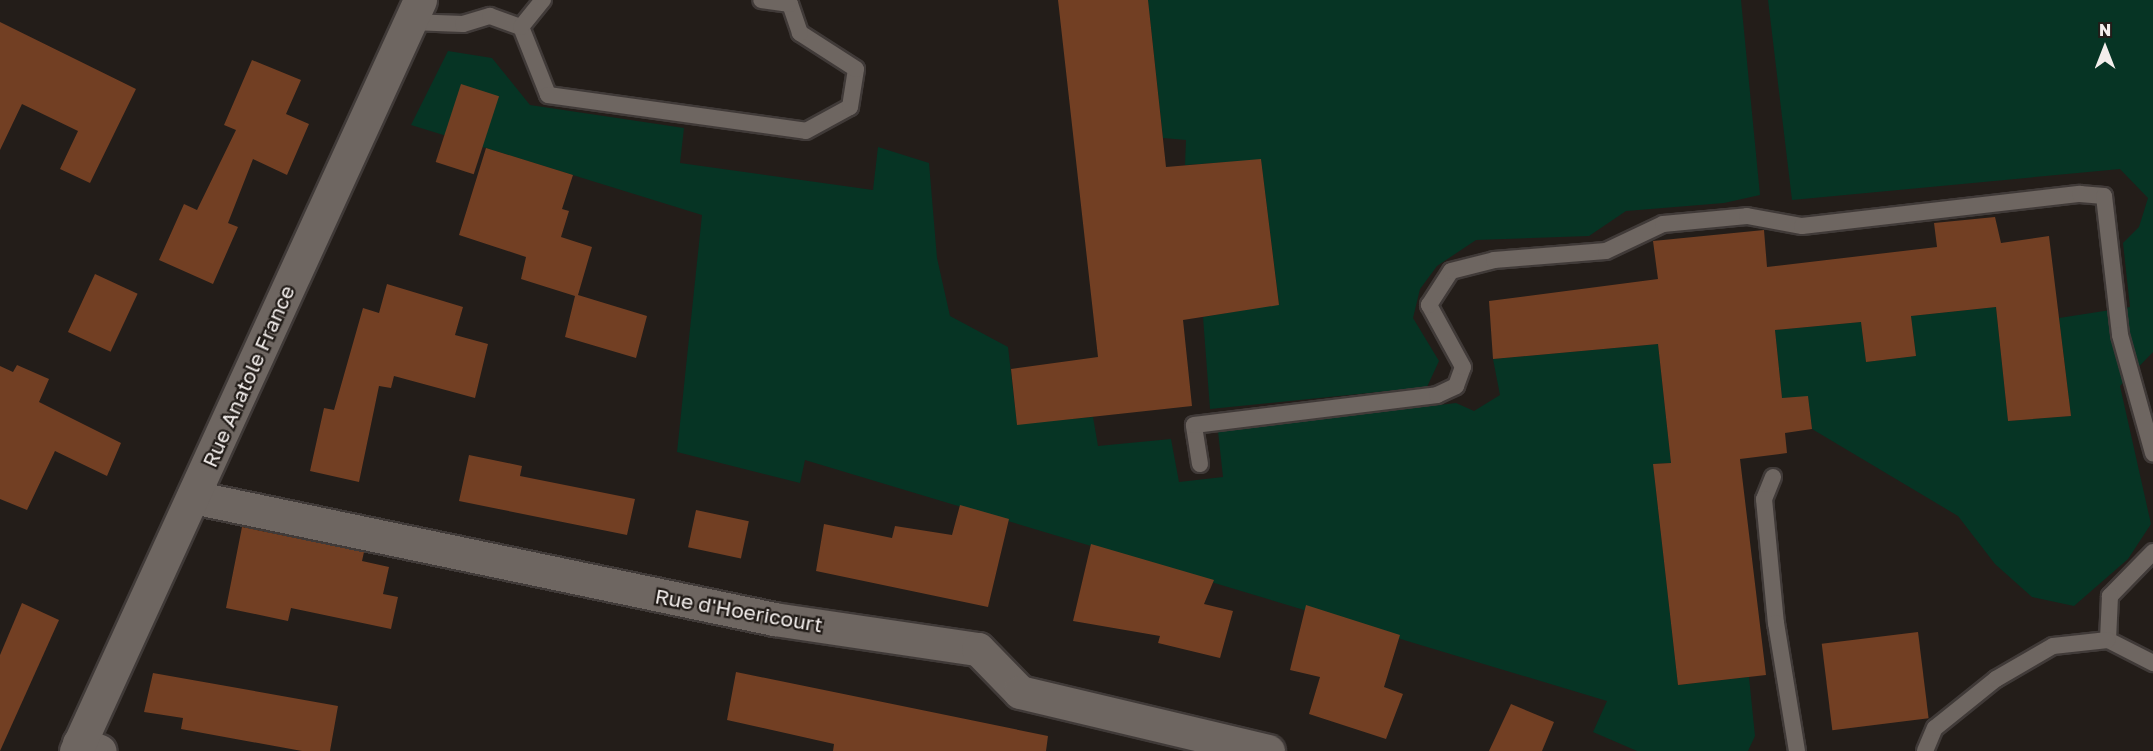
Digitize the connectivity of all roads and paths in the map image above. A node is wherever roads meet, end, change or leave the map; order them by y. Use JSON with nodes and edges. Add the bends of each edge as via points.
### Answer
{"nodes":[{"id":1,"x":543,"y":0,"type":"edge"},
{"id":2,"x":761,"y":0,"type":"edge"},
{"id":3,"x":415,"y":11,"type":"edge"},
{"id":4,"x":520,"y":27,"type":"junction"},
{"id":5,"x":2153,"y":453,"type":"edge"},
{"id":6,"x":1200,"y":464,"type":"dead end"},
{"id":7,"x":1773,"y":477,"type":"dead end"},
{"id":8,"x":193,"y":497,"type":"junction"},
{"id":9,"x":2153,"y":552,"type":"edge"},
{"id":10,"x":2108,"y":639,"type":"junction"},
{"id":11,"x":2153,"y":663,"type":"edge"},
{"id":12,"x":85,"y":748,"type":"edge"},
{"id":13,"x":1268,"y":751,"type":"edge"},
{"id":14,"x":1797,"y":751,"type":"edge"},
{"id":15,"x":1925,"y":751,"type":"edge"}],
"edges":[{"from":1,"to":4,"type":"lane"},
{"from":2,"to":4,"type":"lane","via":[[790,4],[800,33],[856,69],[850,107],[806,131],[548,94]]},
{"from":3,"to":4,"type":"lane","via":[[463,24],[490,16]]},
{"from":3,"to":8,"type":"street","name":"Rue Anatole France"},
{"from":5,"to":6,"type":"lane","via":[[2120,335],[2104,196],[2080,194],[1813,225],[1747,216],[1663,224],[1606,251],[1494,260],[1451,271],[1429,305],[1463,367],[1456,386],[1437,395],[1194,425]]},
{"from":7,"to":14,"type":"lane","via":[[1764,499],[1776,623]]},
{"from":8,"to":12,"type":"street","name":"Rue Anatole France"},
{"from":8,"to":13,"type":"street","name":"Rue d'Hoericourt","via":[[762,616],[978,649],[1020,692]]},
{"from":9,"to":10,"type":"lane","via":[[2110,596]]},
{"from":10,"to":11,"type":"lane"},
{"from":10,"to":15,"type":"lane","via":[[2053,646],[1996,679],[1935,728]]}]}
